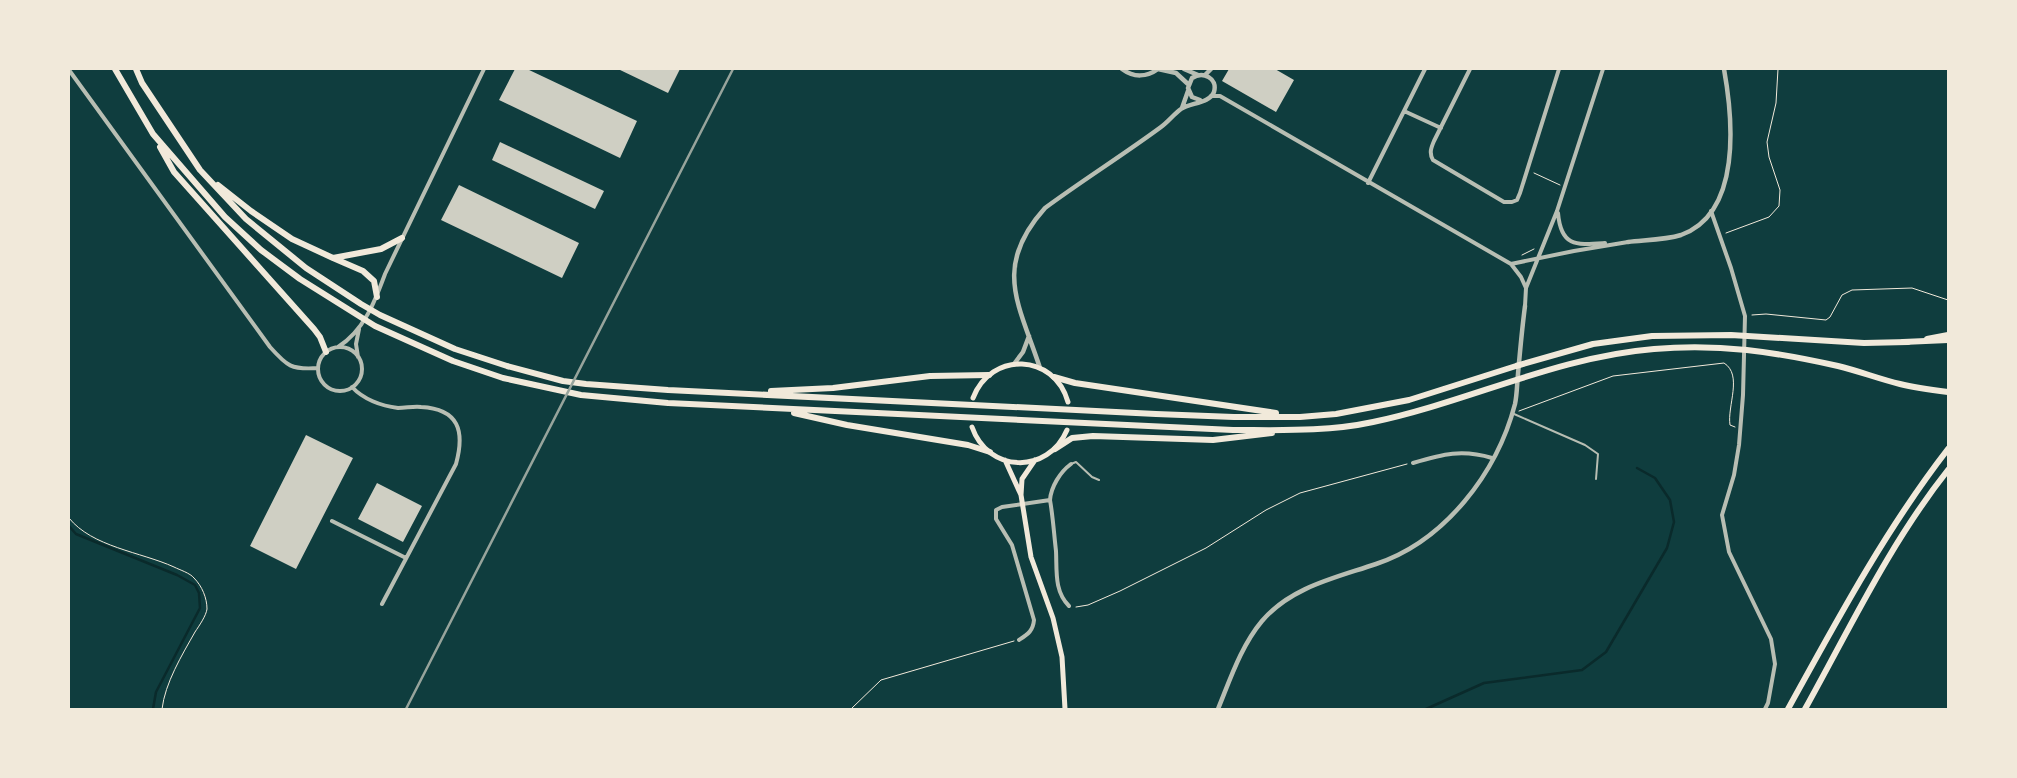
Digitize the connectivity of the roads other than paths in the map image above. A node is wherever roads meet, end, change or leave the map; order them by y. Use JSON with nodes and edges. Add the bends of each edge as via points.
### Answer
{"nodes":[{"id":1,"x":115,"y":69,"type":"edge"},
{"id":2,"x":136,"y":69,"type":"edge"},
{"id":3,"x":484,"y":69,"type":"edge"},
{"id":4,"x":1122,"y":69,"type":"edge"},
{"id":5,"x":1158,"y":69,"type":"edge"},
{"id":6,"x":1184,"y":69,"type":"edge"},
{"id":7,"x":1211,"y":69,"type":"edge"},
{"id":8,"x":1425,"y":69,"type":"edge"},
{"id":9,"x":1470,"y":69,"type":"edge"},
{"id":10,"x":1559,"y":69,"type":"edge"},
{"id":11,"x":1603,"y":69,"type":"edge"},
{"id":12,"x":1724,"y":69,"type":"edge"},
{"id":13,"x":69,"y":70,"type":"edge"},
{"id":14,"x":1198,"y":75,"type":"junction"},
{"id":15,"x":1205,"y":75,"type":"junction"},
{"id":16,"x":1188,"y":88,"type":"junction"},
{"id":17,"x":1212,"y":96,"type":"junction"},
{"id":18,"x":1200,"y":100,"type":"junction"},
{"id":19,"x":1182,"y":108,"type":"junction"},
{"id":20,"x":1404,"y":111,"type":"junction"},
{"id":21,"x":1441,"y":128,"type":"junction"},
{"id":22,"x":153,"y":134,"type":"junction"},
{"id":23,"x":200,"y":170,"type":"junction"},
{"id":24,"x":1368,"y":183,"type":"junction"},
{"id":25,"x":1558,"y":210,"type":"junction"},
{"id":26,"x":1711,"y":211,"type":"junction"},
{"id":27,"x":402,"y":238,"type":"junction"},
{"id":28,"x":1628,"y":242,"type":"junction"},
{"id":29,"x":334,"y":258,"type":"junction"},
{"id":30,"x":1538,"y":259,"type":"junction"},
{"id":31,"x":1511,"y":264,"type":"junction"},
{"id":32,"x":1526,"y":288,"type":"junction"},
{"id":33,"x":377,"y":297,"type":"junction"},
{"id":34,"x":1525,"y":306,"type":"joint"},
{"id":35,"x":359,"y":329,"type":"junction"},
{"id":36,"x":1948,"y":335,"type":"edge"},
{"id":37,"x":1029,"y":336,"type":"junction"},
{"id":38,"x":1948,"y":340,"type":"edge"},
{"id":39,"x":1903,"y":342,"type":"junction"},
{"id":40,"x":338,"y":347,"type":"junction"},
{"id":41,"x":326,"y":352,"type":"junction"},
{"id":42,"x":358,"y":357,"type":"junction"},
{"id":43,"x":1014,"y":364,"type":"junction"},
{"id":44,"x":318,"y":368,"type":"junction"},
{"id":45,"x":1040,"y":368,"type":"junction"},
{"id":46,"x":989,"y":375,"type":"junction"},
{"id":47,"x":1054,"y":377,"type":"junction"},
{"id":48,"x":352,"y":387,"type":"junction"},
{"id":49,"x":1948,"y":392,"type":"edge"},
{"id":50,"x":740,"y":393,"type":"junction"},
{"id":51,"x":973,"y":398,"type":"dead end"},
{"id":52,"x":1068,"y":402,"type":"dead end"},
{"id":53,"x":775,"y":409,"type":"junction"},
{"id":54,"x":1512,"y":413,"type":"junction"},
{"id":55,"x":1300,"y":417,"type":"junction"},
{"id":56,"x":972,"y":427,"type":"dead end"},
{"id":57,"x":1067,"y":430,"type":"dead end"},
{"id":58,"x":1304,"y":430,"type":"junction"},
{"id":59,"x":1055,"y":449,"type":"junction"},
{"id":60,"x":1948,"y":449,"type":"edge"},
{"id":61,"x":990,"y":452,"type":"junction"},
{"id":62,"x":1492,"y":458,"type":"junction"},
{"id":63,"x":1005,"y":460,"type":"junction"},
{"id":64,"x":1035,"y":460,"type":"junction"},
{"id":65,"x":1413,"y":463,"type":"road end"},
{"id":66,"x":1071,"y":464,"type":"joint"},
{"id":67,"x":1948,"y":470,"type":"edge"},
{"id":68,"x":1596,"y":479,"type":"dead end"},
{"id":69,"x":1099,"y":480,"type":"dead end"},
{"id":70,"x":1021,"y":495,"type":"junction"},
{"id":71,"x":1050,"y":500,"type":"junction"},
{"id":72,"x":332,"y":521,"type":"dead end"},
{"id":73,"x":406,"y":558,"type":"junction"},
{"id":74,"x":382,"y":604,"type":"dead end"},
{"id":75,"x":1070,"y":606,"type":"road end"},
{"id":76,"x":1019,"y":640,"type":"road end"},
{"id":77,"x":1064,"y":709,"type":"edge"},
{"id":78,"x":1218,"y":709,"type":"edge"},
{"id":79,"x":1765,"y":709,"type":"edge"},
{"id":80,"x":1788,"y":709,"type":"edge"},
{"id":81,"x":1805,"y":709,"type":"edge"}],
"edges":[{"from":1,"to":22,"type":"highway"},
{"from":2,"to":23,"type":"highway"},
{"from":3,"to":27,"type":"street"},
{"from":4,"to":5,"type":"street","via":[[1140,76]]},
{"from":5,"to":16,"type":"street","via":[[1176,73]]},
{"from":6,"to":14,"type":"street"},
{"from":7,"to":15,"type":"street"},
{"from":8,"to":20,"type":"street"},
{"from":9,"to":21,"type":"street"},
{"from":10,"to":21,"type":"street","via":[[1517,200],[1504,202],[1433,160],[1430,151]]},
{"from":11,"to":25,"type":"street"},
{"from":12,"to":26,"type":"street","via":[[1728,104],[1728,170],[1722,192]]},
{"from":13,"to":44,"type":"street","via":[[270,347],[285,364],[302,369]]},
{"from":14,"to":15,"type":"street"},
{"from":14,"to":16,"type":"street"},
{"from":15,"to":17,"type":"street","via":[[1213,82]]},
{"from":16,"to":18,"type":"street","via":[[1192,96]]},
{"from":16,"to":19,"type":"street"},
{"from":17,"to":18,"type":"street"},
{"from":17,"to":24,"type":"street","via":[[1220,96]]},
{"from":18,"to":19,"type":"street"},
{"from":19,"to":37,"type":"street","via":[[1163,126],[1045,208],[1032,222],[1018,248],[1013,279],[1017,307]]},
{"from":20,"to":21,"type":"street"},
{"from":20,"to":24,"type":"street"},
{"from":22,"to":41,"type":"highway","via":[[174,172],[314,329]]},
{"from":22,"to":53,"type":"highway","via":[[206,197],[247,238],[300,279],[375,326],[453,361],[503,378],[581,395]]},
{"from":23,"to":29,"type":"highway","via":[[292,239]]},
{"from":23,"to":50,"type":"highway","via":[[253,225],[306,268],[361,304],[455,350],[586,384]]},
{"from":24,"to":31,"type":"street"},
{"from":25,"to":28,"type":"street","via":[[1562,234],[1571,241],[1582,245]]},
{"from":25,"to":30,"type":"street"},
{"from":26,"to":28,"type":"street","via":[[1702,222],[1681,235]]},
{"from":26,"to":79,"type":"street","via":[[1745,318],[1740,427],[1734,475],[1722,515],[1729,552],[1771,639],[1775,664]]},
{"from":27,"to":29,"type":"highway","via":[[381,249]]},
{"from":27,"to":33,"type":"street"},
{"from":28,"to":30,"type":"street"},
{"from":29,"to":33,"type":"highway","via":[[362,271],[374,281]]},
{"from":30,"to":31,"type":"street"},
{"from":30,"to":32,"type":"street"},
{"from":31,"to":32,"type":"street"},
{"from":32,"to":34,"type":"street"},
{"from":33,"to":35,"type":"street"},
{"from":34,"to":54,"type":"street"},
{"from":35,"to":40,"type":"street"},
{"from":35,"to":42,"type":"street"},
{"from":36,"to":39,"type":"highway"},
{"from":37,"to":43,"type":"street","via":[[1024,352]]},
{"from":37,"to":45,"type":"street"},
{"from":38,"to":39,"type":"highway"},
{"from":39,"to":55,"type":"highway","via":[[1864,343],[1731,335],[1652,336],[1593,344],[1409,400],[1336,414]]},
{"from":40,"to":41,"type":"street"},
{"from":40,"to":42,"type":"street","via":[[351,350]]},
{"from":41,"to":44,"type":"street"},
{"from":42,"to":48,"type":"street","via":[[362,371]]},
{"from":43,"to":45,"type":"main road"},
{"from":43,"to":46,"type":"main road"},
{"from":44,"to":48,"type":"street","via":[[323,382],[331,389],[342,391]]},
{"from":45,"to":47,"type":"main road"},
{"from":46,"to":50,"type":"highway","via":[[930,376],[832,388]]},
{"from":46,"to":51,"type":"main road"},
{"from":47,"to":52,"type":"main road"},
{"from":47,"to":55,"type":"highway","via":[[1155,396]]},
{"from":48,"to":73,"type":"street","via":[[370,400],[397,408],[438,408],[453,418],[460,429],[456,464]]},
{"from":49,"to":58,"type":"highway","via":[[1900,384],[1840,367],[1731,347],[1653,349],[1588,359],[1372,422]]},
{"from":50,"to":55,"type":"highway"},
{"from":53,"to":58,"type":"highway","via":[[1233,430]]},
{"from":53,"to":61,"type":"highway","via":[[847,425],[968,445]]},
{"from":54,"to":62,"type":"street"},
{"from":54,"to":68,"type":"lane","via":[[1585,445],[1598,454]]},
{"from":56,"to":61,"type":"main road"},
{"from":57,"to":59,"type":"main road"},
{"from":58,"to":59,"type":"highway","via":[[1213,440],[1093,436],[1072,438]]},
{"from":59,"to":64,"type":"main road"},
{"from":60,"to":80,"type":"highway","via":[[1879,549]]},
{"from":61,"to":63,"type":"main road"},
{"from":62,"to":65,"type":"street","via":[[1453,452]]},
{"from":62,"to":78,"type":"street","via":[[1470,495],[1427,538],[1378,564],[1328,579],[1291,596],[1274,608],[1247,644]]},
{"from":63,"to":64,"type":"main road","via":[[1020,463]]},
{"from":63,"to":70,"type":"main road"},
{"from":64,"to":70,"type":"main road","via":[[1022,479]]},
{"from":66,"to":69,"type":"lane","via":[[1076,462]]},
{"from":66,"to":71,"type":"street","via":[[1063,469]]},
{"from":67,"to":81,"type":"highway","via":[[1877,576]]},
{"from":70,"to":77,"type":"main road","via":[[1031,557],[1053,618],[1062,657]]},
{"from":71,"to":75,"type":"street","via":[[1056,580],[1062,600]]},
{"from":71,"to":76,"type":"street","via":[[996,510],[996,519],[1012,545],[1034,620],[1029,634]]},
{"from":72,"to":73,"type":"street"},
{"from":73,"to":74,"type":"street"}]}
